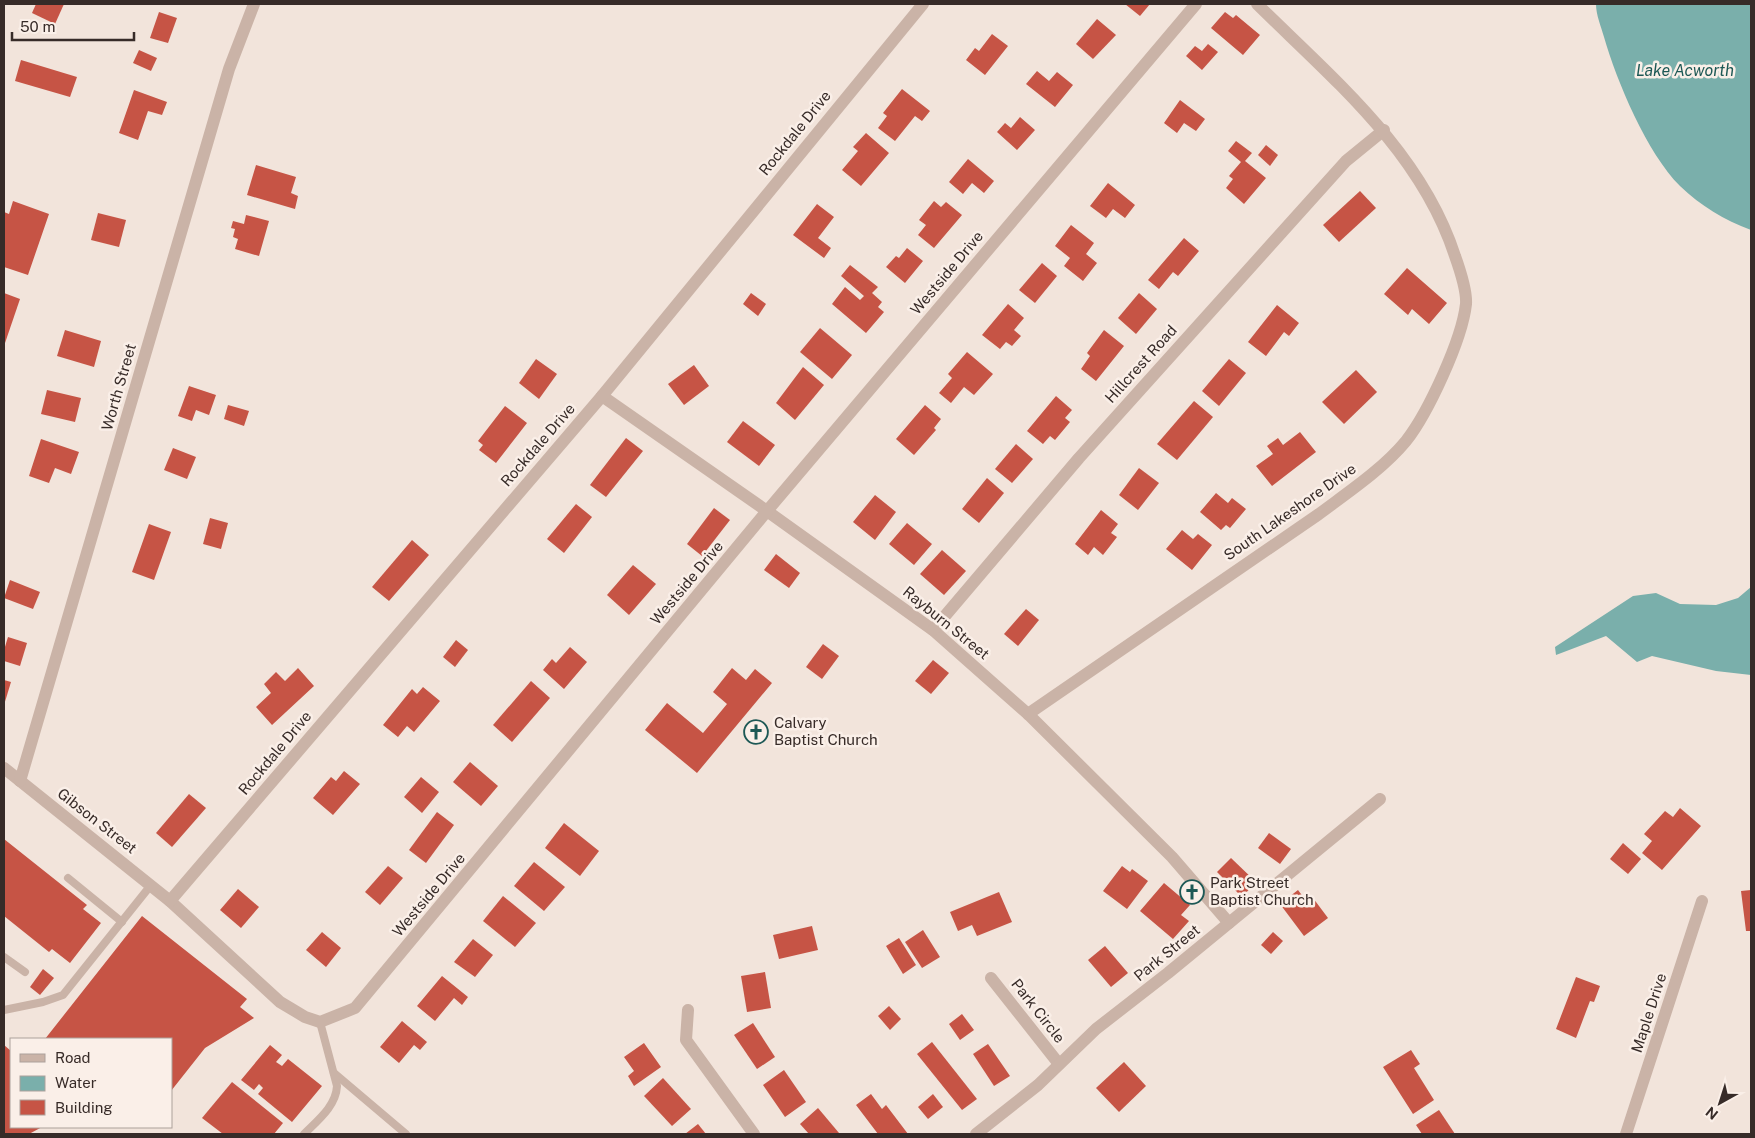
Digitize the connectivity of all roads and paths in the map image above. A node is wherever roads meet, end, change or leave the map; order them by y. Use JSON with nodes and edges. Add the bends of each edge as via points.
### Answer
{"nodes":[{"id":1,"x":254,"y":4,"type":"edge"},
{"id":2,"x":923,"y":4,"type":"edge"},
{"id":3,"x":1196,"y":4,"type":"edge"},
{"id":4,"x":1257,"y":4,"type":"edge"},
{"id":5,"x":1384,"y":130,"type":"junction"},
{"id":6,"x":602,"y":396,"type":"junction"},
{"id":7,"x":767,"y":511,"type":"junction"},
{"id":8,"x":933,"y":630,"type":"junction"},
{"id":9,"x":1028,"y":714,"type":"junction"},
{"id":10,"x":4,"y":768,"type":"edge"},
{"id":11,"x":20,"y":781,"type":"junction"},
{"id":12,"x":1380,"y":799,"type":"dead end"},
{"id":13,"x":68,"y":878,"type":"dead end"},
{"id":14,"x":151,"y":884,"type":"junction"},
{"id":15,"x":170,"y":900,"type":"junction"},
{"id":16,"x":1702,"y":901,"type":"dead end"},
{"id":17,"x":122,"y":922,"type":"junction"},
{"id":18,"x":1229,"y":923,"type":"junction"},
{"id":19,"x":4,"y":957,"type":"edge"},
{"id":20,"x":25,"y":972,"type":"dead end"},
{"id":21,"x":991,"y":978,"type":"dead end"},
{"id":22,"x":4,"y":1010,"type":"edge"},
{"id":23,"x":688,"y":1010,"type":"dead end"},
{"id":24,"x":320,"y":1022,"type":"junction"},
{"id":25,"x":1059,"y":1064,"type":"junction"},
{"id":26,"x":334,"y":1073,"type":"junction"},
{"id":27,"x":304,"y":1134,"type":"edge"},
{"id":28,"x":406,"y":1134,"type":"edge"},
{"id":29,"x":754,"y":1134,"type":"edge"},
{"id":30,"x":976,"y":1134,"type":"edge"},
{"id":31,"x":1626,"y":1134,"type":"edge"}],
"edges":[{"from":1,"to":11,"type":"street","name":"Worth Street","via":[[229,69]]},
{"from":2,"to":6,"type":"street","name":"Rockdale Drive"},
{"from":3,"to":7,"type":"street","name":"Westside Drive"},
{"from":4,"to":5,"type":"street","name":"South Lakeshore Drive"},
{"from":5,"to":8,"type":"street","name":"Hillcrest Road","via":[[1332,176],[1079,458]]},
{"from":5,"to":9,"type":"street","name":"South Lakeshore Drive","via":[[1421,183],[1448,232],[1466,302],[1458,340],[1420,420],[1405,442],[1364,480],[1319,514]]},
{"from":6,"to":7,"type":"street","name":"Rayburn Street"},
{"from":6,"to":15,"type":"street","name":"Rockdale Drive"},
{"from":7,"to":8,"type":"street","name":"Rayburn Street"},
{"from":7,"to":24,"type":"street","name":"Westside Drive","via":[[355,1008]]},
{"from":8,"to":9,"type":"street","name":"Rayburn Street"},
{"from":9,"to":18,"type":"street","name":"Rayburn Street","via":[[1172,856]]},
{"from":10,"to":11,"type":"street","name":"Gibson Street"},
{"from":11,"to":14,"type":"street","name":"Gibson Street"},
{"from":12,"to":18,"type":"street","name":"Park Street"},
{"from":13,"to":17,"type":"lane"},
{"from":14,"to":15,"type":"street","name":"Gibson Street"},
{"from":14,"to":17,"type":"lane"},
{"from":15,"to":24,"type":"street","via":[[280,1002]]},
{"from":16,"to":31,"type":"street","name":"Maple Drive"},
{"from":17,"to":22,"type":"lane","via":[[63,995]]},
{"from":18,"to":25,"type":"street","name":"Park Street","via":[[1096,1028]]},
{"from":19,"to":20,"type":"lane"},
{"from":21,"to":25,"type":"street","name":"Park Circle"},
{"from":23,"to":29,"type":"street","via":[[686,1040]]},
{"from":24,"to":26,"type":"lane"},
{"from":25,"to":30,"type":"street","name":"Park Street","via":[[1038,1085]]},
{"from":26,"to":27,"type":"lane","via":[[336,1096],[325,1114]]},
{"from":26,"to":28,"type":"lane"}]}
